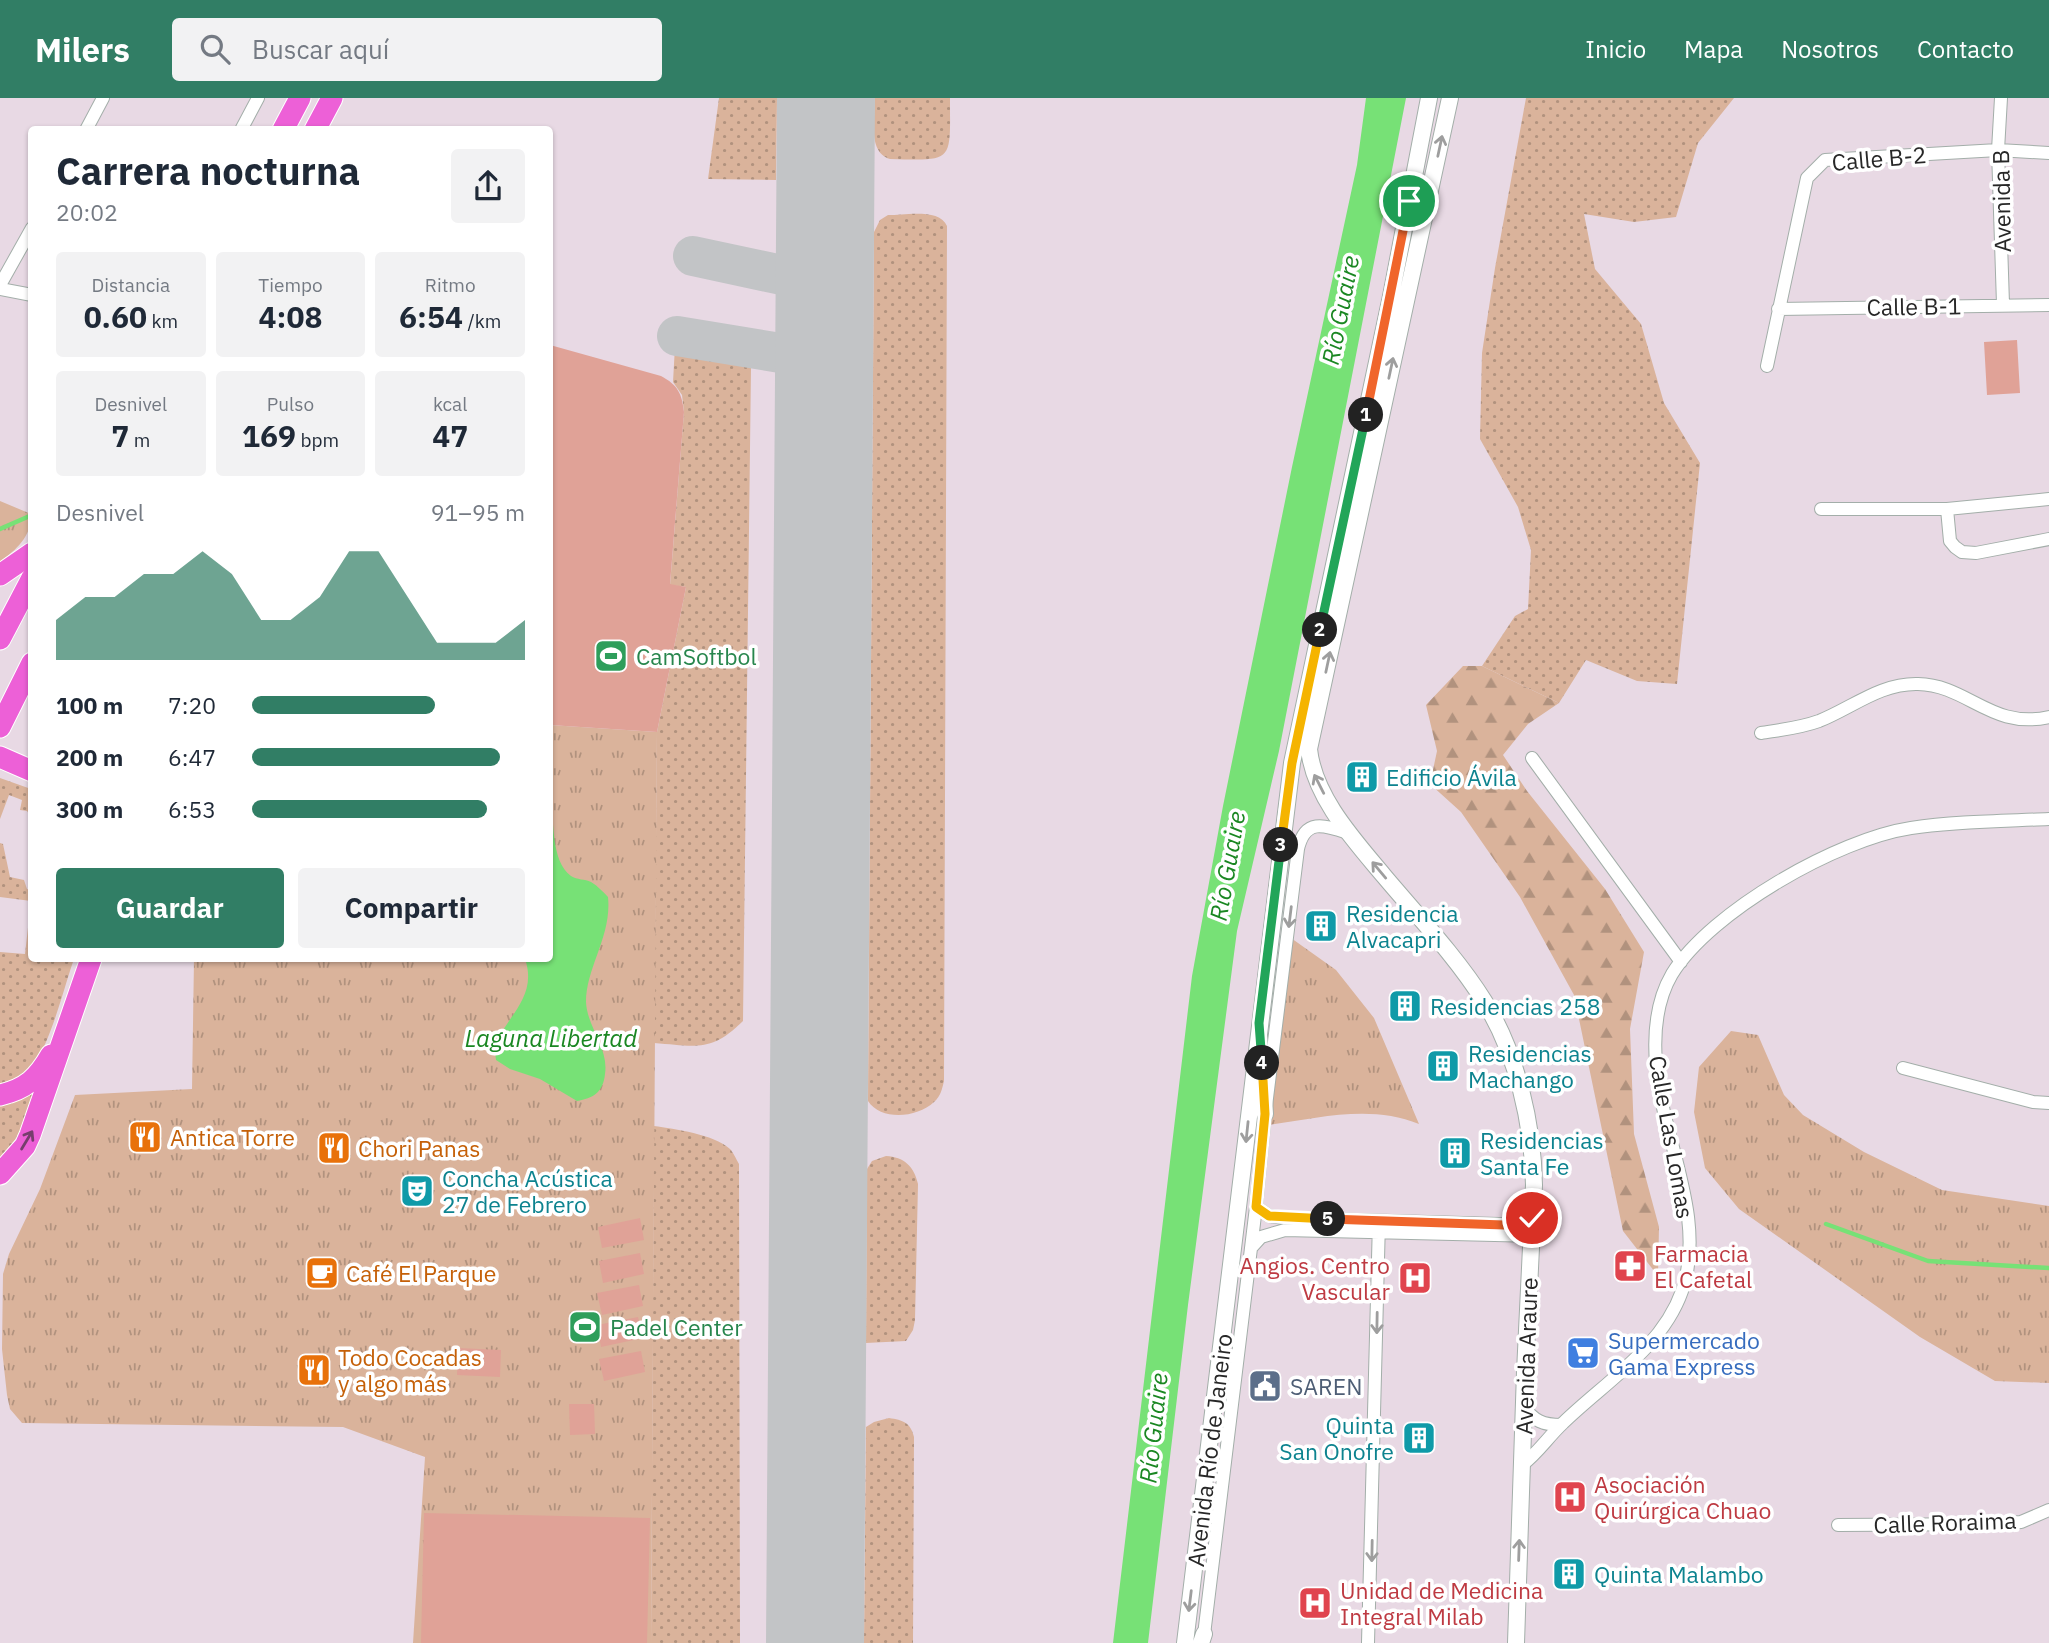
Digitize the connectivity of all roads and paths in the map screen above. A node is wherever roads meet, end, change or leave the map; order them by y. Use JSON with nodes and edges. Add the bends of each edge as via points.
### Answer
{"nodes":[{"id":1,"x":103,"y":98,"type":"edge"},
{"id":2,"x":258,"y":98,"type":"edge"},
{"id":3,"x":300,"y":98,"type":"edge"},
{"id":4,"x":332,"y":98,"type":"edge"},
{"id":5,"x":1429,"y":98,"type":"edge"},
{"id":6,"x":1450,"y":98,"type":"edge"},
{"id":7,"x":2001,"y":98,"type":"edge"},
{"id":8,"x":88,"y":126,"type":"edge"},
{"id":9,"x":243,"y":126,"type":"edge"},
{"id":10,"x":285,"y":126,"type":"edge"},
{"id":11,"x":317,"y":126,"type":"edge"},
{"id":12,"x":1998,"y":150,"type":"junction"},
{"id":13,"x":2049,"y":153,"type":"edge"},
{"id":14,"x":28,"y":235,"type":"edge"},
{"id":15,"x":0,"y":287,"type":"edge"},
{"id":16,"x":28,"y":294,"type":"edge"},
{"id":17,"x":2003,"y":304,"type":"junction"},
{"id":18,"x":2049,"y":305,"type":"edge"},
{"id":19,"x":1779,"y":309,"type":"junction"},
{"id":20,"x":1766,"y":366,"type":"dead end"},
{"id":21,"x":2049,"y":499,"type":"edge"},
{"id":22,"x":1821,"y":509,"type":"dead end"},
{"id":23,"x":1947,"y":509,"type":"junction"},
{"id":24,"x":2049,"y":539,"type":"edge"},
{"id":25,"x":28,"y":556,"type":"edge"},
{"id":26,"x":0,"y":575,"type":"edge"},
{"id":27,"x":28,"y":586,"type":"edge"},
{"id":28,"x":0,"y":639,"type":"edge"},
{"id":29,"x":28,"y":671,"type":"edge"},
{"id":30,"x":2049,"y":717,"type":"edge"},
{"id":31,"x":0,"y":727,"type":"edge"},
{"id":32,"x":1761,"y":733,"type":"dead end"},
{"id":33,"x":1532,"y":758,"type":"dead end"},
{"id":34,"x":12,"y":766,"type":"edge"},
{"id":35,"x":28,"y":777,"type":"edge"},
{"id":36,"x":2049,"y":819,"type":"edge"},
{"id":37,"x":1348,"y":833,"type":"junction"},
{"id":38,"x":83,"y":962,"type":"edge"},
{"id":39,"x":91,"y":962,"type":"edge"},
{"id":40,"x":1681,"y":962,"type":"junction"},
{"id":41,"x":1259,"y":1023,"type":"junction"},
{"id":42,"x":1903,"y":1068,"type":"dead end"},
{"id":43,"x":0,"y":1095,"type":"edge"},
{"id":44,"x":2049,"y":1103,"type":"edge"},
{"id":45,"x":1265,"y":1114,"type":"junction"},
{"id":46,"x":0,"y":1174,"type":"edge"},
{"id":47,"x":1256,"y":1207,"type":"junction"},
{"id":48,"x":1379,"y":1226,"type":"junction"},
{"id":49,"x":1532,"y":1231,"type":"junction"},
{"id":50,"x":1251,"y":1249,"type":"junction"},
{"id":51,"x":1523,"y":1406,"type":"junction"},
{"id":52,"x":1561,"y":1425,"type":"junction"},
{"id":53,"x":1522,"y":1465,"type":"junction"},
{"id":54,"x":2049,"y":1510,"type":"edge"},
{"id":55,"x":1838,"y":1525,"type":"dead end"},
{"id":56,"x":1203,"y":1640,"type":"edge"},
{"id":57,"x":1185,"y":1643,"type":"edge"},
{"id":58,"x":1368,"y":1643,"type":"edge"},
{"id":59,"x":1516,"y":1643,"type":"edge"}],
"edges":[{"from":1,"to":8,"type":"street"},
{"from":2,"to":9,"type":"street"},
{"from":3,"to":10,"type":"highway"},
{"from":4,"to":11,"type":"highway"},
{"from":5,"to":41,"type":"street","name":"Avenida Río de Janeiro","via":[[1292,763]]},
{"from":37,"to":6,"type":"street","one_way":true,"via":[[1316,778],[1310,749]]},
{"from":7,"to":12,"type":"street","name":"Avenida B"},
{"from":12,"to":13,"type":"street","name":"Calle B-2"},
{"from":12,"to":17,"type":"street","name":"Avenida B"},
{"from":12,"to":19,"type":"street","name":"Calle B-2","via":[[1825,160],[1807,178]]},
{"from":14,"to":15,"type":"street"},
{"from":15,"to":16,"type":"street"},
{"from":17,"to":18,"type":"street","name":"Calle B-1"},
{"from":17,"to":19,"type":"street","name":"Calle B-1"},
{"from":19,"to":20,"type":"street","name":"Calle B-2"},
{"from":21,"to":23,"type":"street"},
{"from":22,"to":23,"type":"street"},
{"from":23,"to":24,"type":"street","via":[[1950,541],[1962,552]]},
{"from":25,"to":26,"type":"highway"},
{"from":27,"to":28,"type":"highway"},
{"from":29,"to":31,"type":"highway"},
{"from":30,"to":32,"type":"street","via":[[2014,719],[1944,689],[1897,685],[1818,721]]},
{"from":33,"to":40,"type":"street"},
{"from":34,"to":35,"type":"highway"},
{"from":36,"to":40,"type":"street","name":"Calle Las Lomas","via":[[1910,828],[1855,842],[1799,869],[1745,904],[1698,941]]},
{"from":37,"to":45,"type":"street","name":"Avenida Río de Janeiro","one_way":true,"via":[[1315,825],[1300,839]]},
{"from":49,"to":37,"type":"street","name":"Avenida Araure","one_way":true,"via":[[1534,1156],[1529,1125],[1499,1029],[1483,999]]},
{"from":38,"to":43,"type":"highway","via":[[45,1066],[33,1082]]},
{"from":46,"to":39,"type":"highway","one_way":true,"via":[[30,1135]]},
{"from":40,"to":52,"type":"street","name":"Calle Las Lomas","via":[[1664,994],[1655,1038],[1659,1088],[1688,1220],[1690,1250],[1682,1292],[1640,1354]]},
{"from":41,"to":45,"type":"street"},
{"from":41,"to":57,"type":"street","name":"Avenida Río de Janeiro","one_way":true},
{"from":42,"to":44,"type":"street"},
{"from":45,"to":47,"type":"street","name":"Avenida Río de Janeiro"},
{"from":47,"to":48,"type":"street","via":[[1269,1216]]},
{"from":47,"to":50,"type":"street","name":"Avenida Río de Janeiro"},
{"from":48,"to":49,"type":"street"},
{"from":48,"to":50,"type":"street","via":[[1285,1230],[1261,1237]]},
{"from":48,"to":58,"type":"street","one_way":true},
{"from":49,"to":51,"type":"street","name":"Avenida Araure"},
{"from":50,"to":56,"type":"street","name":"Avenida Río de Janeiro"},
{"from":51,"to":52,"type":"street","via":[[1543,1424]]},
{"from":51,"to":53,"type":"street","name":"Avenida Araure"},
{"from":52,"to":53,"type":"street","name":"Calle Las Lomas"},
{"from":59,"to":53,"type":"street","name":"Avenida Araure","one_way":true},
{"from":54,"to":55,"type":"street","name":"Calle Roraima","via":[[2021,1522],[1999,1524]]}]}
